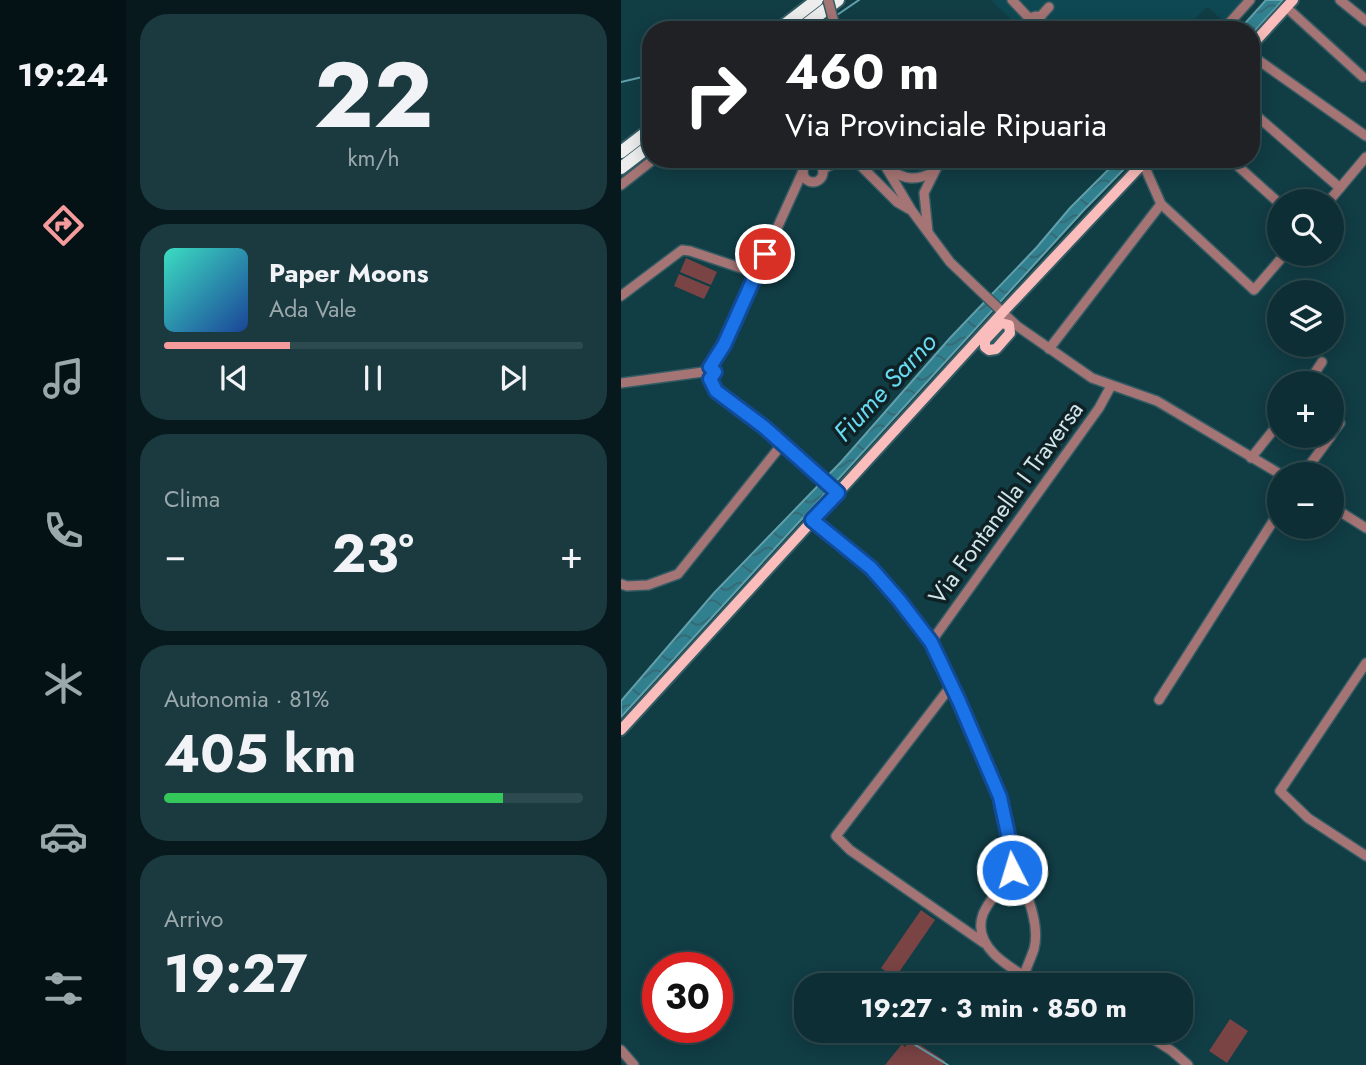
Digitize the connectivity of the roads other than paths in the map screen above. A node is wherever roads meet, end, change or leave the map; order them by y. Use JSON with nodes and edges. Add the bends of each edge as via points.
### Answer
{"nodes":[{"id":1,"x":817,"y":0,"type":"edge"},
{"id":2,"x":828,"y":0,"type":"edge"},
{"id":3,"x":838,"y":0,"type":"edge"},
{"id":4,"x":1012,"y":0,"type":"edge"},
{"id":5,"x":1340,"y":0,"type":"edge"},
{"id":6,"x":1244,"y":2,"type":"edge"},
{"id":7,"x":1290,"y":4,"type":"edge"},
{"id":8,"x":1049,"y":7,"type":"dead end"},
{"id":9,"x":1029,"y":18,"type":"junction"},
{"id":10,"x":790,"y":21,"type":"edge"},
{"id":11,"x":811,"y":21,"type":"edge"},
{"id":12,"x":834,"y":21,"type":"edge"},
{"id":13,"x":1027,"y":21,"type":"edge"},
{"id":14,"x":1037,"y":21,"type":"edge"},
{"id":15,"x":1042,"y":21,"type":"edge"},
{"id":16,"x":1230,"y":21,"type":"edge"},
{"id":17,"x":1366,"y":21,"type":"edge"},
{"id":18,"x":1260,"y":36,"type":"edge"},
{"id":19,"x":1260,"y":61,"type":"edge"},
{"id":20,"x":1363,"y":77,"type":"dead end"},
{"id":21,"x":1260,"y":119,"type":"edge"},
{"id":22,"x":642,"y":136,"type":"edge"},
{"id":23,"x":1366,"y":136,"type":"edge"},
{"id":24,"x":621,"y":152,"type":"edge"},
{"id":25,"x":642,"y":152,"type":"edge"},
{"id":26,"x":1366,"y":157,"type":"edge"},
{"id":27,"x":621,"y":168,"type":"edge"},
{"id":28,"x":643,"y":168,"type":"edge"},
{"id":29,"x":805,"y":168,"type":"edge"},
{"id":30,"x":820,"y":168,"type":"edge"},
{"id":31,"x":863,"y":168,"type":"edge"},
{"id":32,"x":886,"y":168,"type":"edge"},
{"id":33,"x":890,"y":168,"type":"edge"},
{"id":34,"x":937,"y":168,"type":"edge"},
{"id":35,"x":1138,"y":168,"type":"edge"},
{"id":36,"x":1148,"y":168,"type":"edge"},
{"id":37,"x":1240,"y":168,"type":"edge"},
{"id":38,"x":803,"y":171,"type":"junction"},
{"id":39,"x":936,"y":171,"type":"junction"},
{"id":40,"x":812,"y":182,"type":"junction"},
{"id":41,"x":621,"y":185,"type":"edge"},
{"id":42,"x":796,"y":187,"type":"junction"},
{"id":43,"x":1340,"y":188,"type":"joint"},
{"id":44,"x":1267,"y":192,"type":"edge"},
{"id":45,"x":1161,"y":204,"type":"junction"},
{"id":46,"x":912,"y":211,"type":"junction"},
{"id":47,"x":928,"y":233,"type":"junction"},
{"id":48,"x":1275,"y":266,"type":"edge"},
{"id":49,"x":756,"y":273,"type":"junction"},
{"id":50,"x":621,"y":296,"type":"edge"},
{"id":51,"x":1001,"y":326,"type":"junction"},
{"id":52,"x":1049,"y":349,"type":"junction"},
{"id":53,"x":1322,"y":362,"type":"dead end"},
{"id":54,"x":1316,"y":371,"type":"edge"},
{"id":55,"x":708,"y":373,"type":"junction"},
{"id":56,"x":945,"y":376,"type":"junction"},
{"id":57,"x":621,"y":383,"type":"edge"},
{"id":58,"x":1111,"y":386,"type":"junction"},
{"id":59,"x":1267,"y":437,"type":"edge"},
{"id":60,"x":783,"y":443,"type":"junction"},
{"id":61,"x":1250,"y":457,"type":"junction"},
{"id":62,"x":1267,"y":467,"type":"edge"},
{"id":63,"x":837,"y":491,"type":"junction"},
{"id":64,"x":1344,"y":514,"type":"edge"},
{"id":65,"x":812,"y":520,"type":"junction"},
{"id":66,"x":1366,"y":528,"type":"edge"},
{"id":67,"x":1267,"y":531,"type":"edge"},
{"id":68,"x":621,"y":584,"type":"edge"},
{"id":69,"x":931,"y":642,"type":"junction"},
{"id":70,"x":1366,"y":663,"type":"edge"},
{"id":71,"x":951,"y":686,"type":"junction"},
{"id":72,"x":1159,"y":700,"type":"dead end"},
{"id":73,"x":621,"y":730,"type":"edge"},
{"id":74,"x":1366,"y":856,"type":"edge"},
{"id":75,"x":1014,"y":862,"type":"junction"},
{"id":76,"x":984,"y":943,"type":"junction"},
{"id":77,"x":1021,"y":973,"type":"edge"},
{"id":78,"x":1025,"y":973,"type":"edge"},
{"id":79,"x":1160,"y":1043,"type":"edge"},
{"id":80,"x":621,"y":1050,"type":"edge"},
{"id":81,"x":634,"y":1065,"type":"edge"},
{"id":82,"x":1188,"y":1065,"type":"edge"}],
"edges":[{"from":1,"to":10,"type":"highway"},
{"from":2,"to":12,"type":"street","bridge":true},
{"from":3,"to":11,"type":"highway"},
{"from":4,"to":9,"type":"street"},
{"from":5,"to":17,"type":"street"},
{"from":6,"to":16,"type":"street"},
{"from":7,"to":18,"type":"main road"},
{"from":7,"to":20,"type":"street"},
{"from":8,"to":15,"type":"street"},
{"from":9,"to":13,"type":"street"},
{"from":9,"to":14,"type":"street"},
{"from":19,"to":23,"type":"street"},
{"from":21,"to":43,"type":"street"},
{"from":22,"to":24,"type":"highway"},
{"from":25,"to":27,"type":"highway"},
{"from":26,"to":43,"type":"street"},
{"from":28,"to":41,"type":"street"},
{"from":29,"to":38,"type":"street"},
{"from":30,"to":40,"type":"street","via":[[821,178]]},
{"from":31,"to":46,"type":"street"},
{"from":32,"to":46,"type":"street"},
{"from":33,"to":39,"type":"street","via":[[910,179]]},
{"from":34,"to":39,"type":"street"},
{"from":35,"to":51,"type":"main road","via":[[1013,303]]},
{"from":36,"to":45,"type":"street"},
{"from":37,"to":44,"type":"street"},
{"from":38,"to":40,"type":"street"},
{"from":38,"to":42,"type":"street"},
{"from":39,"to":47,"type":"street","via":[[924,192]]},
{"from":40,"to":42,"type":"street"},
{"from":42,"to":49,"type":"street"},
{"from":45,"to":48,"type":"street","via":[[1254,290]]},
{"from":45,"to":52,"type":"street"},
{"from":46,"to":47,"type":"street"},
{"from":47,"to":51,"type":"street","via":[[979,292]]},
{"from":49,"to":50,"type":"street","via":[[682,250]]},
{"from":49,"to":55,"type":"street"},
{"from":51,"to":52,"type":"street"},
{"from":51,"to":56,"type":"main road"},
{"from":51,"to":56,"type":"main road"},
{"from":52,"to":58,"type":"street"},
{"from":53,"to":54,"type":"street"},
{"from":55,"to":57,"type":"street"},
{"from":55,"to":60,"type":"street","via":[[716,391]]},
{"from":56,"to":63,"type":"main road"},
{"from":58,"to":61,"type":"street","via":[[1157,401]]},
{"from":58,"to":69,"type":"street","name":"Via Fontanella I Traversa"},
{"from":59,"to":61,"type":"street"},
{"from":60,"to":63,"type":"street"},
{"from":60,"to":68,"type":"street","via":[[678,574],[648,585]]},
{"from":61,"to":62,"type":"street"},
{"from":63,"to":65,"type":"main road"},
{"from":64,"to":66,"type":"street"},
{"from":65,"to":69,"type":"street","via":[[871,568]]},
{"from":65,"to":73,"type":"main road"},
{"from":67,"to":72,"type":"street"},
{"from":69,"to":71,"type":"street"},
{"from":70,"to":74,"type":"street","via":[[1280,790],[1308,818]]},
{"from":71,"to":75,"type":"street","via":[[1000,797]]},
{"from":71,"to":76,"type":"street","via":[[836,836]]},
{"from":75,"to":76,"type":"street","via":[[983,914]]},
{"from":75,"to":78,"type":"street","via":[[1035,934]]},
{"from":76,"to":77,"type":"street"},
{"from":79,"to":82,"type":"street"},
{"from":80,"to":81,"type":"street"}]}
